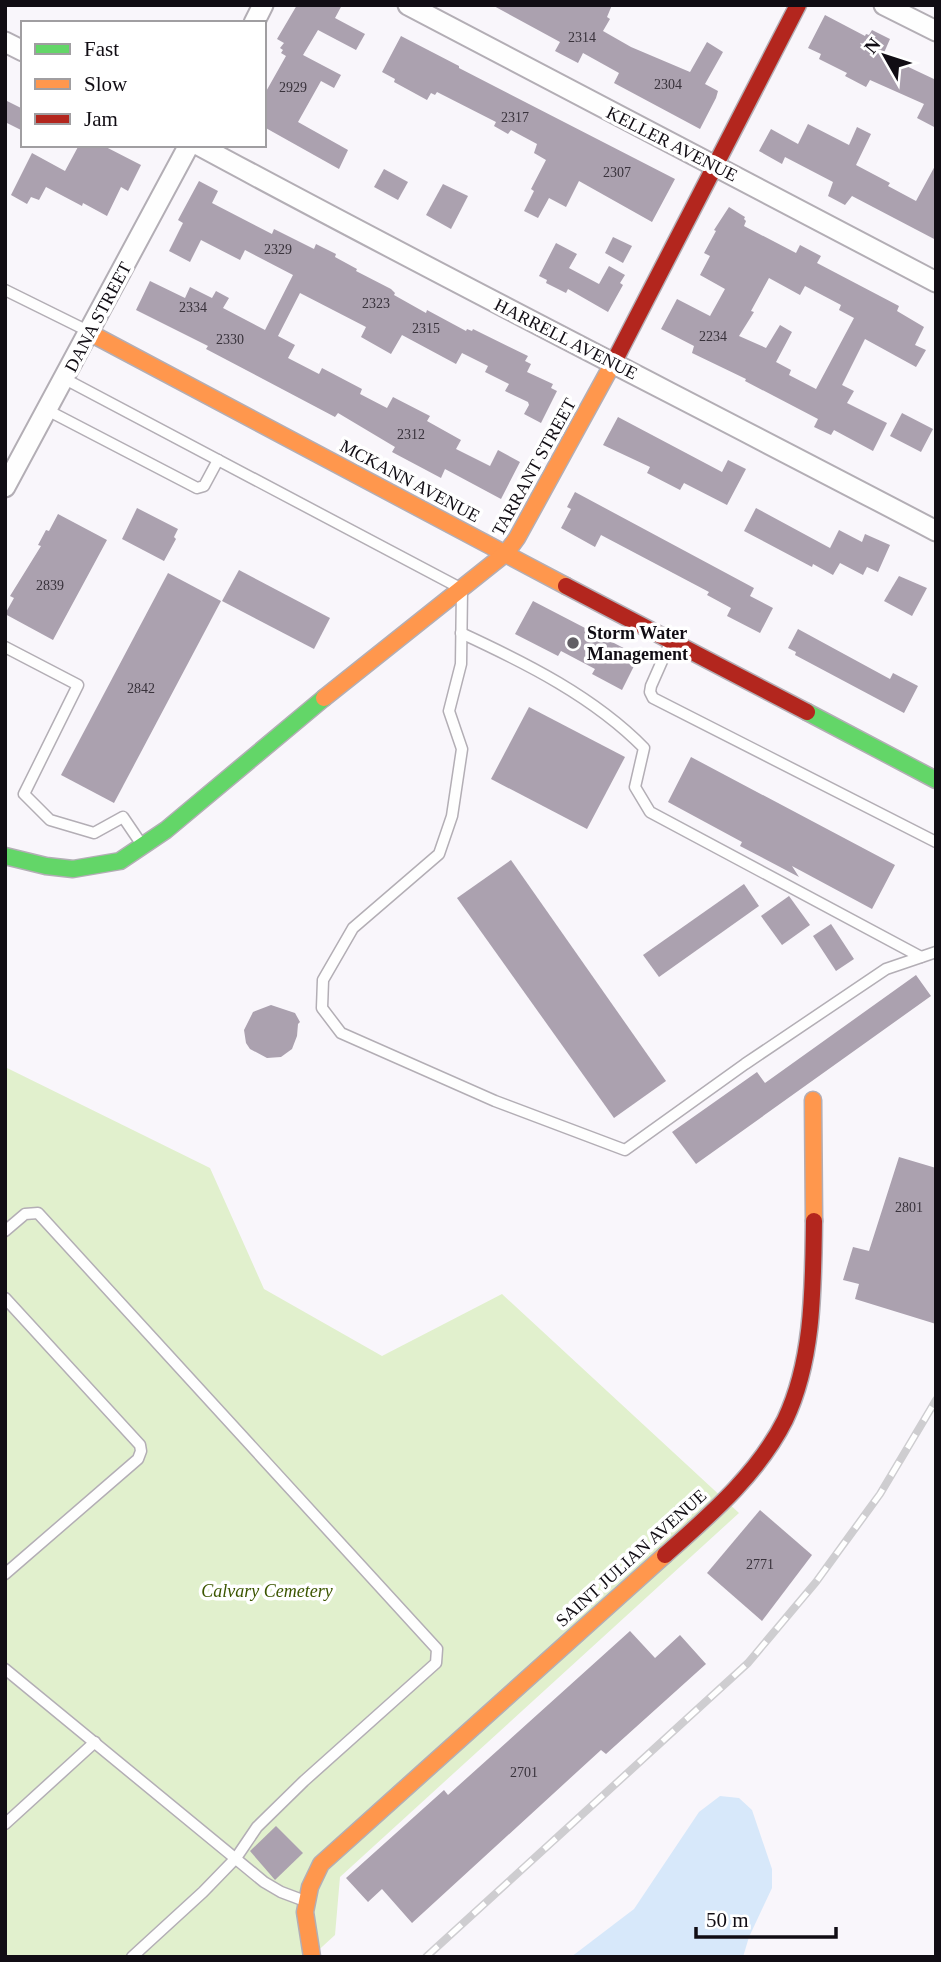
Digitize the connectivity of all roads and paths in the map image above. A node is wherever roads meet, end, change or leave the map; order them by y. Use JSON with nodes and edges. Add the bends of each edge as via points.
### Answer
{"nodes":[{"id":1,"x":263,"y":5,"type":"edge"},
{"id":2,"x":408,"y":5,"type":"edge"},
{"id":3,"x":798,"y":5,"type":"edge"},
{"id":4,"x":884,"y":5,"type":"edge"},
{"id":5,"x":255,"y":21,"type":"edge"},
{"id":6,"x":936,"y":31,"type":"edge"},
{"id":7,"x":5,"y":42,"type":"edge"},
{"id":8,"x":21,"y":50,"type":"edge"},
{"id":9,"x":188,"y":147,"type":"edge"},
{"id":10,"x":202,"y":147,"type":"edge"},
{"id":11,"x":714,"y":166,"type":"junction"},
{"id":12,"x":936,"y":282,"type":"edge"},
{"id":13,"x":5,"y":290,"type":"edge"},
{"id":14,"x":90,"y":333,"type":"junction"},
{"id":15,"x":613,"y":362,"type":"junction"},
{"id":16,"x":65,"y":379,"type":"junction"},
{"id":17,"x":47,"y":410,"type":"junction"},
{"id":18,"x":218,"y":460,"type":"junction"},
{"id":19,"x":5,"y":487,"type":"edge"},
{"id":20,"x":936,"y":531,"type":"edge"},
{"id":21,"x":506,"y":554,"type":"junction"},
{"id":22,"x":462,"y":589,"type":"junction"},
{"id":23,"x":461,"y":633,"type":"junction"},
{"id":24,"x":671,"y":640,"type":"junction"},
{"id":25,"x":5,"y":647,"type":"edge"},
{"id":26,"x":936,"y":780,"type":"edge"},
{"id":27,"x":936,"y":842,"type":"edge"},
{"id":28,"x":142,"y":846,"type":"junction"},
{"id":29,"x":5,"y":856,"type":"edge"},
{"id":30,"x":936,"y":952,"type":"edge"},
{"id":31,"x":921,"y":957,"type":"junction"},
{"id":32,"x":813,"y":1100,"type":"dead end"},
{"id":33,"x":5,"y":1231,"type":"edge"},
{"id":34,"x":5,"y":1298,"type":"edge"},
{"id":35,"x":5,"y":1574,"type":"edge"},
{"id":36,"x":5,"y":1669,"type":"edge"},
{"id":37,"x":95,"y":1742,"type":"junction"},
{"id":38,"x":5,"y":1824,"type":"edge"},
{"id":39,"x":236,"y":1858,"type":"junction"},
{"id":40,"x":306,"y":1901,"type":"junction"},
{"id":41,"x":132,"y":1957,"type":"edge"},
{"id":42,"x":312,"y":1957,"type":"edge"}],
"edges":[{"from":1,"to":5,"type":"street"},
{"from":2,"to":11,"type":"street","name":"KELLER AVENUE"},
{"from":3,"to":11,"type":"street","name":"TARRANT STREET"},
{"from":4,"to":6,"type":"street"},
{"from":7,"to":8,"type":"street"},
{"from":9,"to":14,"type":"street","name":"DANA STREET"},
{"from":10,"to":15,"type":"street","name":"HARRELL AVENUE"},
{"from":11,"to":12,"type":"street","name":"KELLER AVENUE"},
{"from":11,"to":15,"type":"street","name":"TARRANT STREET"},
{"from":13,"to":14,"type":"lane"},
{"from":14,"to":16,"type":"street","name":"DANA STREET"},
{"from":14,"to":21,"type":"street","name":"MCKANN AVENUE"},
{"from":15,"to":20,"type":"street","name":"HARRELL AVENUE"},
{"from":15,"to":21,"type":"street","name":"TARRANT STREET"},
{"from":16,"to":17,"type":"street","name":"DANA STREET"},
{"from":16,"to":18,"type":"lane"},
{"from":17,"to":18,"type":"lane","via":[[197,488],[204,486]]},
{"from":17,"to":19,"type":"street","name":"DANA STREET"},
{"from":18,"to":22,"type":"lane"},
{"from":21,"to":22,"type":"street","name":"TARRANT STREET"},
{"from":21,"to":24,"type":"street","name":"MCKANN AVENUE"},
{"from":22,"to":23,"type":"lane"},
{"from":22,"to":28,"type":"street","name":"TARRANT STREET"},
{"from":23,"to":31,"type":"lane","via":[[574,692],[620,724],[645,748],[635,787],[650,812]]},
{"from":23,"to":31,"type":"lane","via":[[461,664],[449,711],[462,750],[452,816],[439,854],[353,928],[323,980],[322,1008],[341,1032],[495,1101],[625,1150],[886,969]]},
{"from":24,"to":26,"type":"street","name":"MCKANN AVENUE"},
{"from":24,"to":27,"type":"lane","via":[[651,686],[653,698]]},
{"from":25,"to":28,"type":"lane","via":[[78,685],[24,794],[51,820],[94,833],[123,817]]},
{"from":28,"to":29,"type":"street","name":"TARRANT STREET","via":[[120,861],[73,869]]},
{"from":30,"to":31,"type":"lane"},
{"from":32,"to":40,"type":"street","name":"SAINT JULIAN AVENUE","via":[[812,1313],[796,1389],[768,1448],[709,1516],[332,1852],[321,1864]]},
{"from":33,"to":39,"type":"lane","via":[[25,1214],[38,1213],[437,1649],[436,1662],[257,1827]]},
{"from":34,"to":35,"type":"lane","via":[[115,1415],[141,1451],[138,1459]]},
{"from":36,"to":37,"type":"lane"},
{"from":37,"to":38,"type":"lane"},
{"from":37,"to":39,"type":"lane"},
{"from":39,"to":40,"type":"lane","via":[[264,1882]]},
{"from":39,"to":41,"type":"lane"},
{"from":40,"to":42,"type":"street","name":"SAINT JULIAN AVENUE","via":[[305,1925]]}]}
